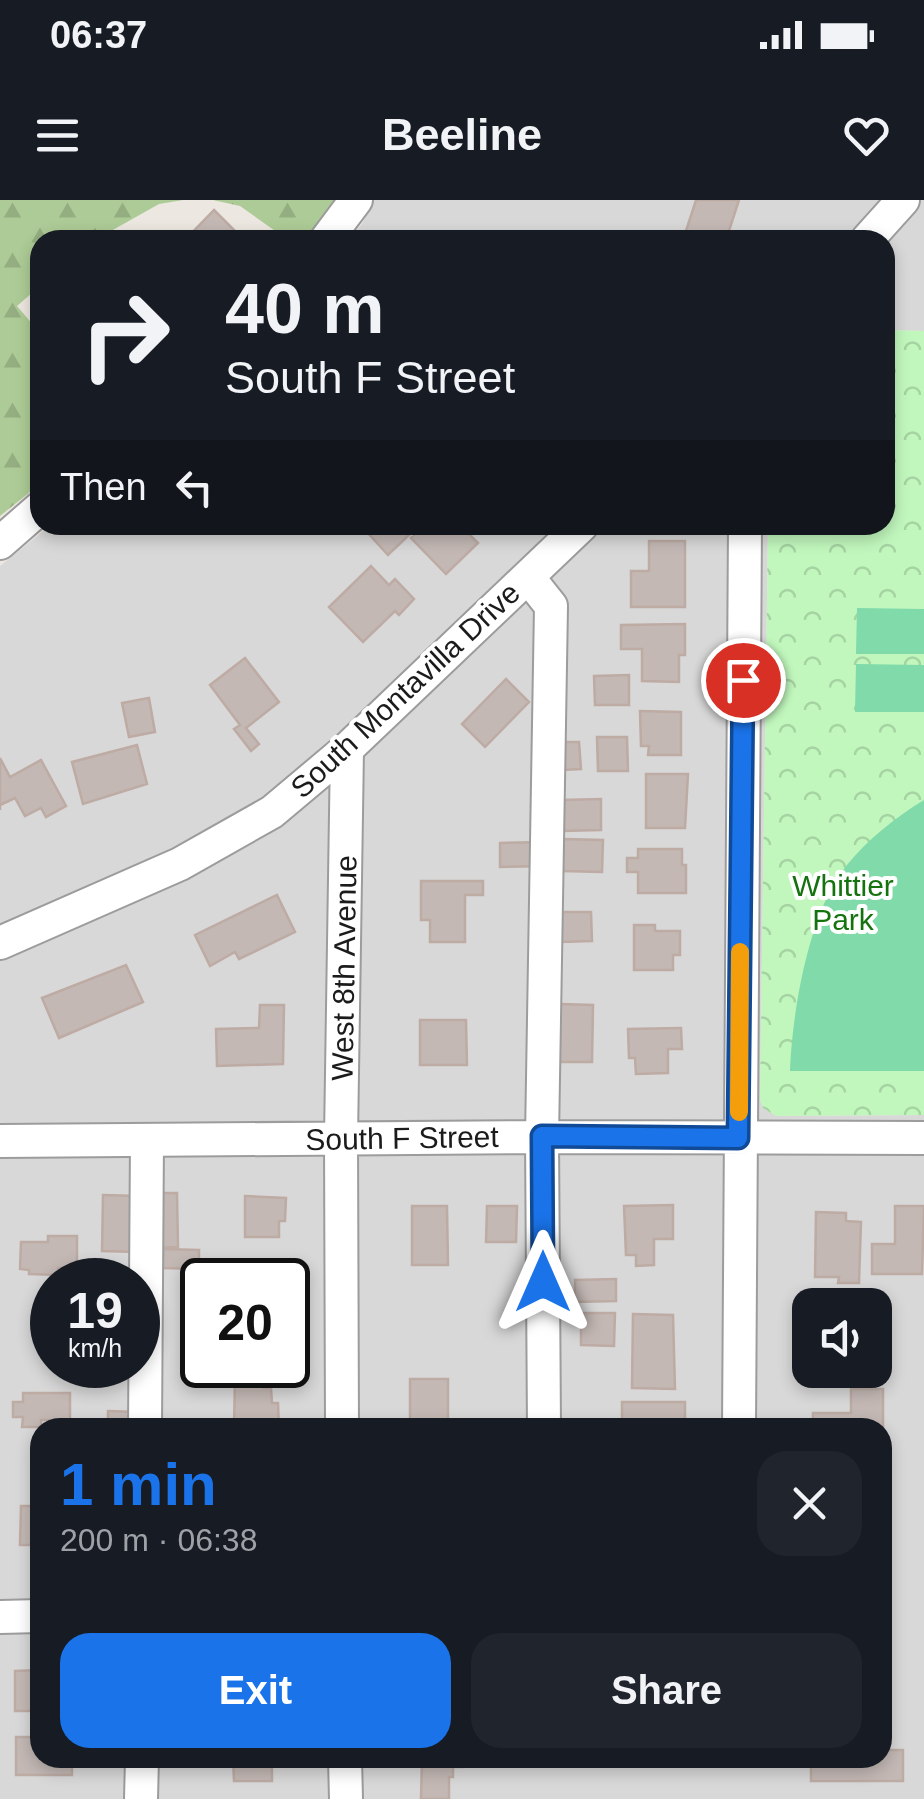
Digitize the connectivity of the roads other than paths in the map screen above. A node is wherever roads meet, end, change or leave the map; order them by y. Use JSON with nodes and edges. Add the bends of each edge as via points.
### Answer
{"nodes":[{"id":1,"x":356,"y":200,"type":"edge"},
{"id":2,"x":877,"y":200,"type":"edge"},
{"id":3,"x":903,"y":200,"type":"edge"},
{"id":4,"x":334,"y":230,"type":"edge"},
{"id":5,"x":870,"y":230,"type":"edge"},
{"id":6,"x":876,"y":230,"type":"edge"},
{"id":7,"x":30,"y":517,"type":"edge"},
{"id":8,"x":572,"y":535,"type":"edge"},
{"id":9,"x":744,"y":535,"type":"edge"},
{"id":10,"x":0,"y":543,"type":"edge"},
{"id":11,"x":528,"y":577,"type":"junction"},
{"id":12,"x":347,"y":750,"type":"junction"},
{"id":13,"x":0,"y":943,"type":"edge"},
{"id":14,"x":542,"y":1136,"type":"junction"},
{"id":15,"x":341,"y":1138,"type":"junction"},
{"id":16,"x":738,"y":1138,"type":"junction"},
{"id":17,"x":924,"y":1138,"type":"edge"},
{"id":18,"x":147,"y":1140,"type":"junction"},
{"id":19,"x":0,"y":1141,"type":"edge"},
{"id":20,"x":145,"y":1418,"type":"edge"},
{"id":21,"x":342,"y":1418,"type":"edge"},
{"id":22,"x":544,"y":1418,"type":"edge"},
{"id":23,"x":739,"y":1418,"type":"edge"},
{"id":24,"x":0,"y":1616,"type":"edge"},
{"id":25,"x":30,"y":1616,"type":"edge"},
{"id":26,"x":142,"y":1768,"type":"edge"},
{"id":27,"x":345,"y":1768,"type":"edge"},
{"id":28,"x":142,"y":1799,"type":"edge"},
{"id":29,"x":346,"y":1799,"type":"edge"}],
"edges":[{"from":1,"to":4,"type":"street"},
{"from":2,"to":5,"type":"street"},
{"from":3,"to":6,"type":"street"},
{"from":7,"to":10,"type":"street"},
{"from":8,"to":11,"type":"street","name":"South Montavilla Drive"},
{"from":9,"to":16,"type":"street"},
{"from":11,"to":12,"type":"street","name":"South Montavilla Drive"},
{"from":11,"to":14,"type":"street","via":[[551,606]]},
{"from":12,"to":13,"type":"street","name":"South Montavilla Drive","via":[[272,812],[196,855]]},
{"from":12,"to":15,"type":"street","name":"West 8th Avenue"},
{"from":14,"to":15,"type":"street","name":"South F Street"},
{"from":14,"to":16,"type":"street","name":"South F Street"},
{"from":14,"to":22,"type":"street"},
{"from":15,"to":18,"type":"street","name":"South F Street"},
{"from":15,"to":21,"type":"street","name":"West 8th Avenue"},
{"from":16,"to":17,"type":"street","name":"South F Street"},
{"from":16,"to":23,"type":"street"},
{"from":18,"to":19,"type":"street","name":"South F Street"},
{"from":18,"to":20,"type":"street"},
{"from":24,"to":25,"type":"street"},
{"from":26,"to":28,"type":"street"},
{"from":27,"to":29,"type":"street"}]}
